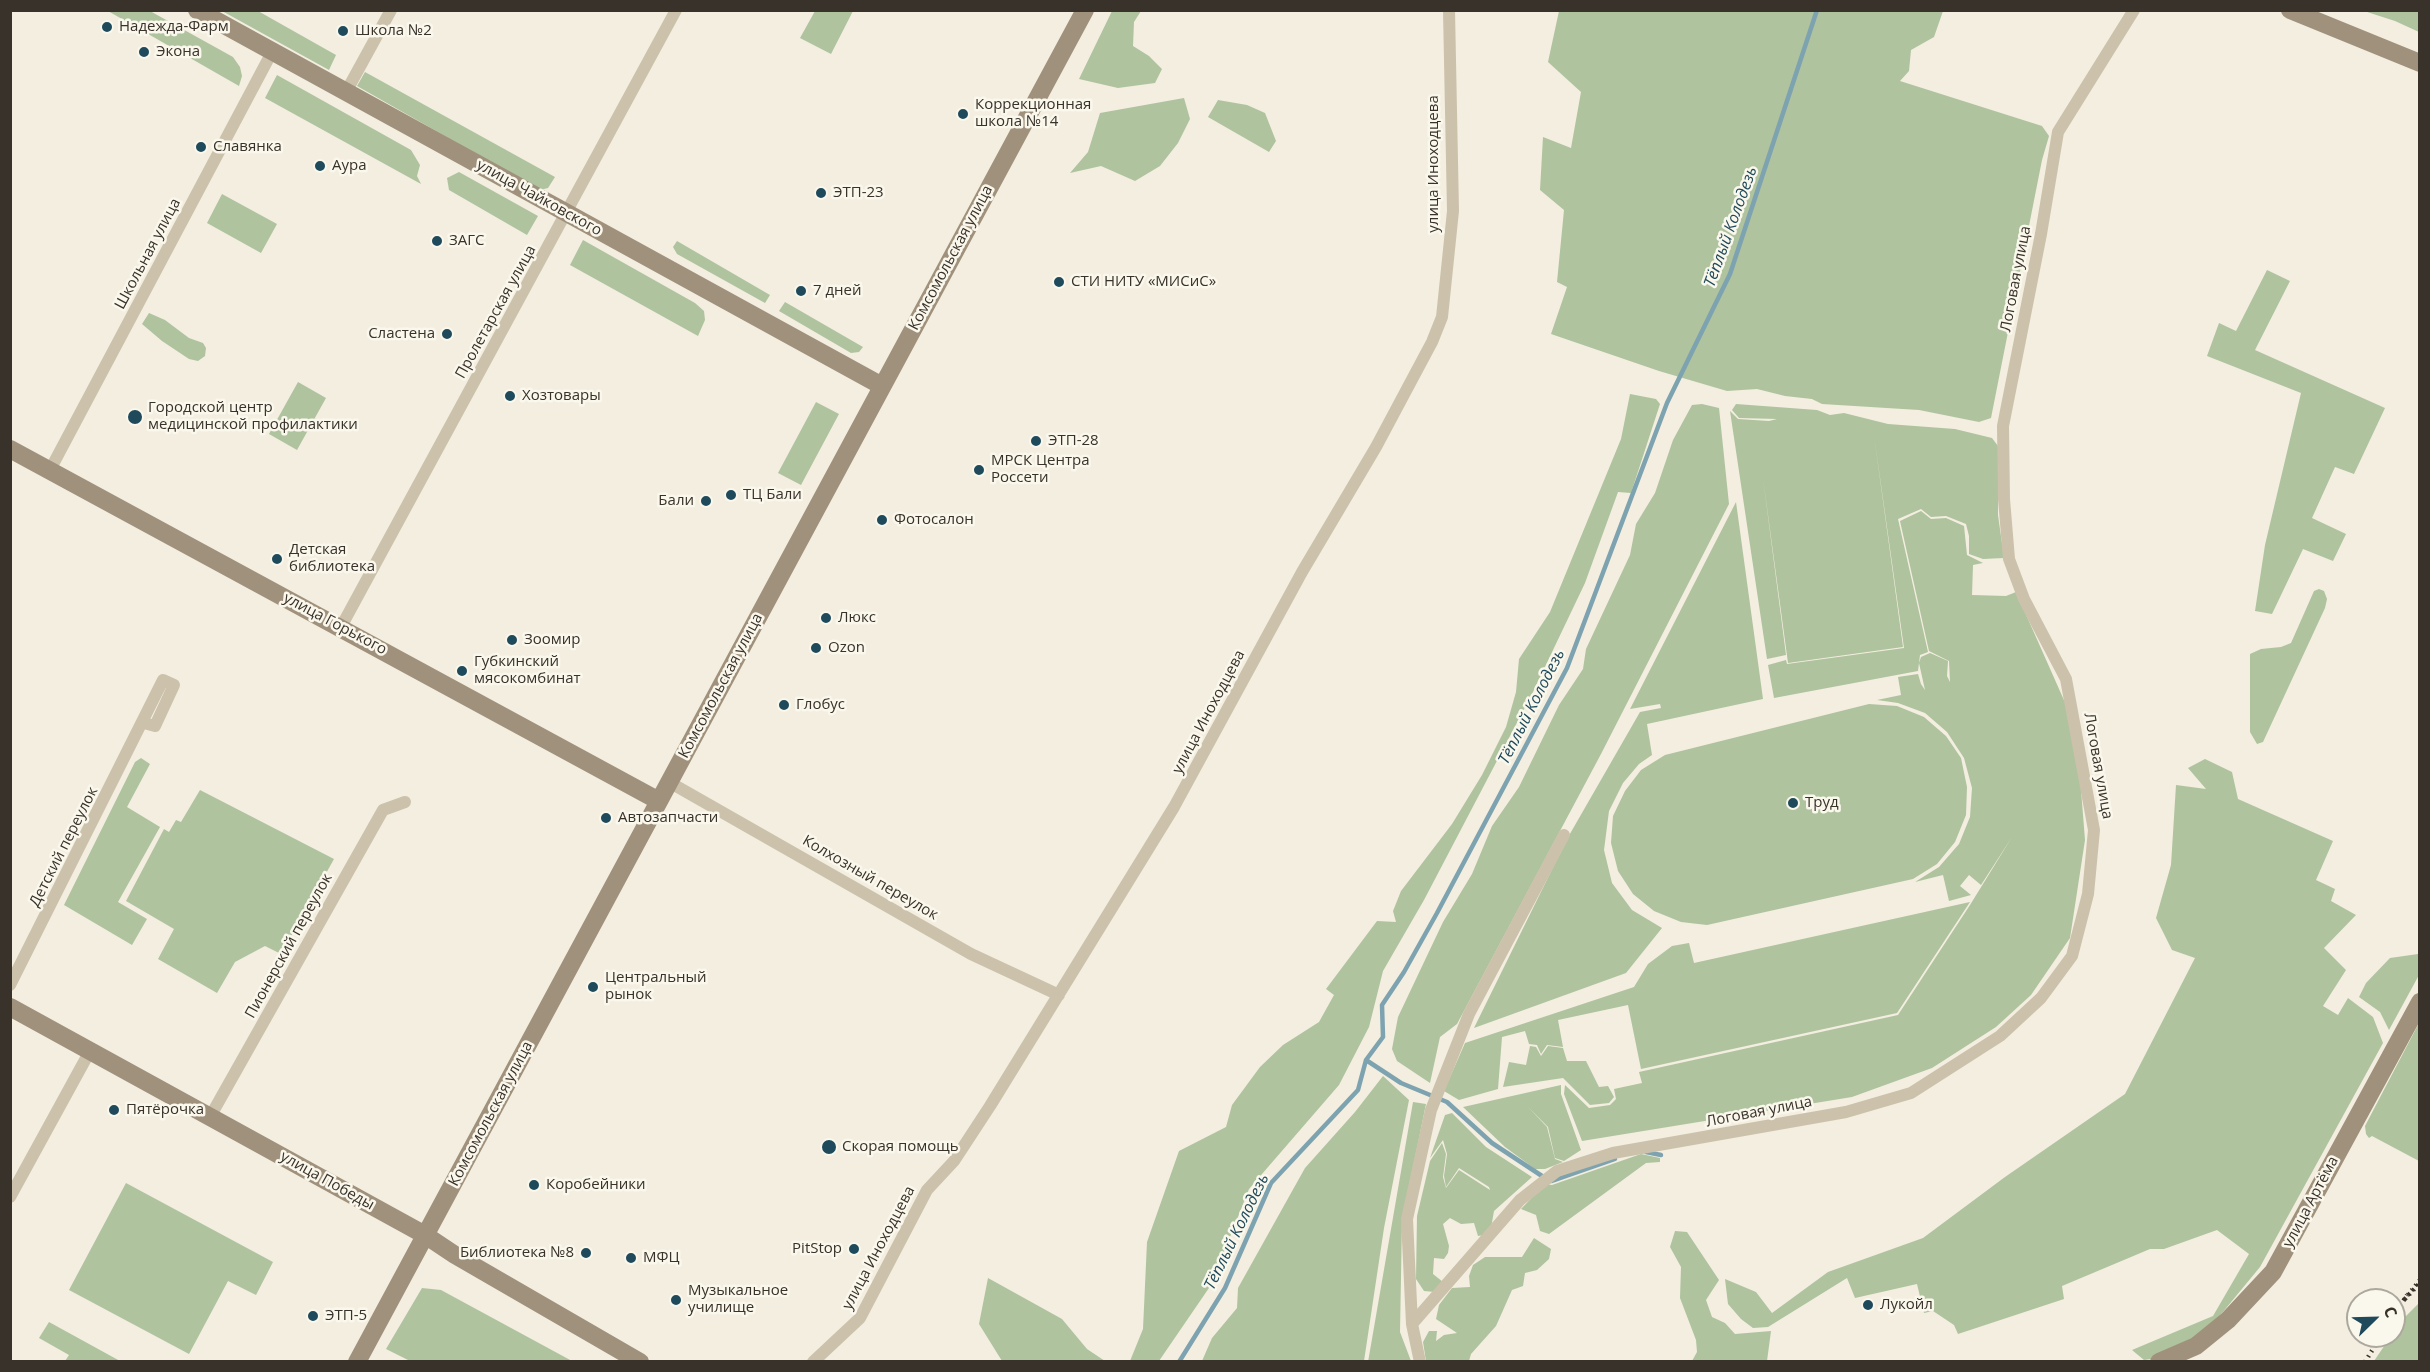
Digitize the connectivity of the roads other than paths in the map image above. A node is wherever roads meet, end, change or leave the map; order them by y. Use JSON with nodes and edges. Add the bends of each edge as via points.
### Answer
{"nodes":[{"id":1,"x":197,"y":10,"type":"edge"},
{"id":2,"x":391,"y":10,"type":"edge"},
{"id":3,"x":676,"y":10,"type":"edge"},
{"id":4,"x":1085,"y":10,"type":"edge"},
{"id":5,"x":1449,"y":10,"type":"edge"},
{"id":6,"x":2134,"y":10,"type":"edge"},
{"id":7,"x":2290,"y":10,"type":"edge"},
{"id":8,"x":272,"y":52,"type":"junction"},
{"id":9,"x":2420,"y":63,"type":"edge"},
{"id":10,"x":346,"y":92,"type":"junction"},
{"id":11,"x":565,"y":213,"type":"junction"},
{"id":12,"x":882,"y":386,"type":"junction"},
{"id":13,"x":10,"y":449,"type":"edge"},
{"id":14,"x":50,"y":470,"type":"junction"},
{"id":15,"x":341,"y":627,"type":"junction"},
{"id":16,"x":144,"y":723,"type":"dead end"},
{"id":17,"x":669,"y":782,"type":"junction"},
{"id":18,"x":659,"y":801,"type":"junction"},
{"id":19,"x":405,"y":802,"type":"dead end"},
{"id":20,"x":1564,"y":835,"type":"dead end"},
{"id":21,"x":10,"y":985,"type":"edge"},
{"id":22,"x":1059,"y":995,"type":"junction"},
{"id":23,"x":2420,"y":1002,"type":"edge"},
{"id":24,"x":10,"y":1007,"type":"edge"},
{"id":25,"x":90,"y":1051,"type":"junction"},
{"id":26,"x":210,"y":1117,"type":"junction"},
{"id":27,"x":10,"y":1197,"type":"edge"},
{"id":28,"x":426,"y":1235,"type":"junction"},
{"id":29,"x":1412,"y":1324,"type":"junction"},
{"id":30,"x":357,"y":1362,"type":"edge"},
{"id":31,"x":640,"y":1362,"type":"edge"},
{"id":32,"x":813,"y":1362,"type":"edge"},
{"id":33,"x":1420,"y":1362,"type":"edge"},
{"id":34,"x":2159,"y":1362,"type":"edge"}],
"edges":[{"from":1,"to":8,"type":"street","name":"улица Чайковского"},
{"from":2,"to":10,"type":"street"},
{"from":3,"to":11,"type":"street","name":"Пролетарская улица"},
{"from":4,"to":12,"type":"street","name":"Комсомольская улица"},
{"from":5,"to":22,"type":"street","name":"улица Иноходцева","via":[[1453,211],[1442,317],[1376,447],[1302,572],[1174,807]]},
{"from":6,"to":29,"type":"street","name":"Логовая улица","via":[[2058,132],[2003,426],[2009,559],[2024,599],[2066,679],[2094,830],[2088,894],[2072,956],[2041,998],[2000,1036],[1911,1093],[1846,1112],[1613,1153],[1557,1171],[1520,1200]]},
{"from":7,"to":9,"type":"street"},
{"from":8,"to":10,"type":"street","name":"улица Чайковского"},
{"from":8,"to":14,"type":"street","name":"Школьная улица"},
{"from":10,"to":11,"type":"street","name":"улица Чайковского"},
{"from":11,"to":12,"type":"street","name":"улица Чайковского"},
{"from":11,"to":15,"type":"street","name":"Пролетарская улица"},
{"from":12,"to":17,"type":"street","name":"Комсомольская улица"},
{"from":13,"to":14,"type":"street","name":"улица Горького"},
{"from":14,"to":15,"type":"street","name":"улица Горького"},
{"from":15,"to":18,"type":"street","name":"улица Горького"},
{"from":16,"to":21,"type":"street","name":"Детский переулок"},
{"from":17,"to":18,"type":"street","name":"Комсомольская улица"},
{"from":17,"to":22,"type":"street","name":"Колхозный переулок","via":[[971,954]]},
{"from":18,"to":28,"type":"street","name":"Комсомольская улица"},
{"from":19,"to":26,"type":"street","name":"Пионерский переулок","via":[[383,810]]},
{"from":20,"to":29,"type":"street","via":[[1469,1014],[1431,1110],[1407,1220]]},
{"from":22,"to":32,"type":"street","name":"улица Иноходцева","via":[[954,1161],[927,1190],[860,1318]]},
{"from":23,"to":34,"type":"street","name":"улица Артёма","via":[[2273,1272],[2228,1320],[2196,1346]]},
{"from":24,"to":25,"type":"street","name":"улица Победы"},
{"from":25,"to":26,"type":"street","name":"улица Победы"},
{"from":25,"to":27,"type":"street"},
{"from":26,"to":28,"type":"street","name":"улица Победы"},
{"from":28,"to":30,"type":"street","name":"Комсомольская улица"},
{"from":28,"to":31,"type":"street","name":"улица Победы","via":[[454,1256]]},
{"from":29,"to":33,"type":"street"}]}
